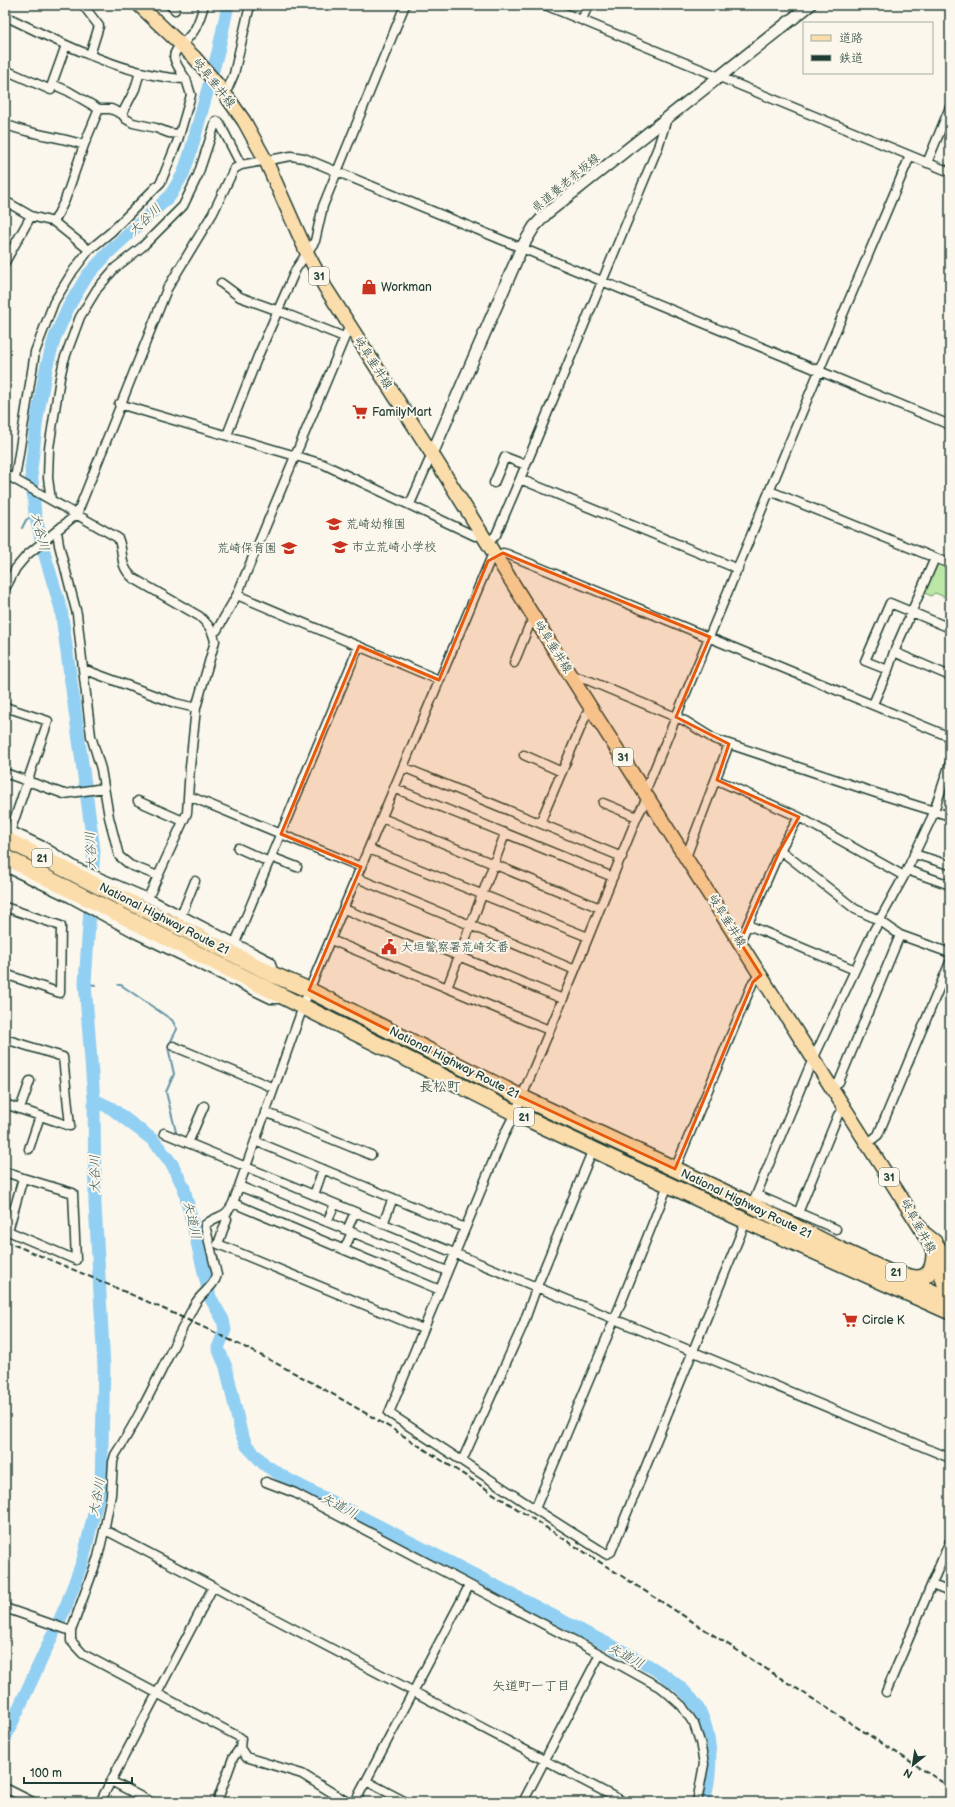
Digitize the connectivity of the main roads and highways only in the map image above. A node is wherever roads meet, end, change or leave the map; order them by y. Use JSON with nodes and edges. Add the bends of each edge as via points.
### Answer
{"nodes":[{"id":1,"x":139,"y":5,"type":"edge"},
{"id":2,"x":810,"y":5,"type":"edge"},
{"id":3,"x":432,"y":454,"type":"junction"},
{"id":4,"x":8,"y":833,"type":"edge"},
{"id":5,"x":5,"y":857,"type":"edge"},
{"id":6,"x":925,"y":1235,"type":"junction"},
{"id":7,"x":843,"y":1251,"type":"junction"},
{"id":8,"x":934,"y":1253,"type":"junction"},
{"id":9,"x":950,"y":1266,"type":"edge"},
{"id":10,"x":950,"y":1304,"type":"edge"}],
"edges":[{"from":1,"to":3,"type":"main road","name":"岐阜垂井線","number":"31","via":[[194,57],[224,92],[244,121],[266,161],[307,253],[347,333]]},
{"from":2,"to":3,"type":"main road","name":"県道養老赤坂線","via":[[547,213],[534,227],[522,247]]},
{"from":3,"to":6,"type":"main road","name":"岐阜垂井線","number":"31"},
{"from":4,"to":7,"type":"highway","name":"National Highway Route 21","number":"21","via":[[274,975],[309,990],[521,1097],[675,1169],[755,1200]]},
{"from":5,"to":10,"type":"highway","name":"National Highway Route 21","number":"21","via":[[106,912],[303,1005],[515,1113],[746,1222]]},
{"from":6,"to":8,"type":"main road","name":"岐阜垂井線","number":"31"},
{"from":6,"to":9,"type":"highway","via":[[934,1242]]},
{"from":7,"to":8,"type":"highway","number":"21","via":[[913,1278],[921,1278],[930,1271],[934,1265]]},
{"from":7,"to":10,"type":"highway","name":"National Highway Route 21","number":"21"},
{"from":8,"to":10,"type":"main road","name":"岐阜垂井線","number":"31"}]}
